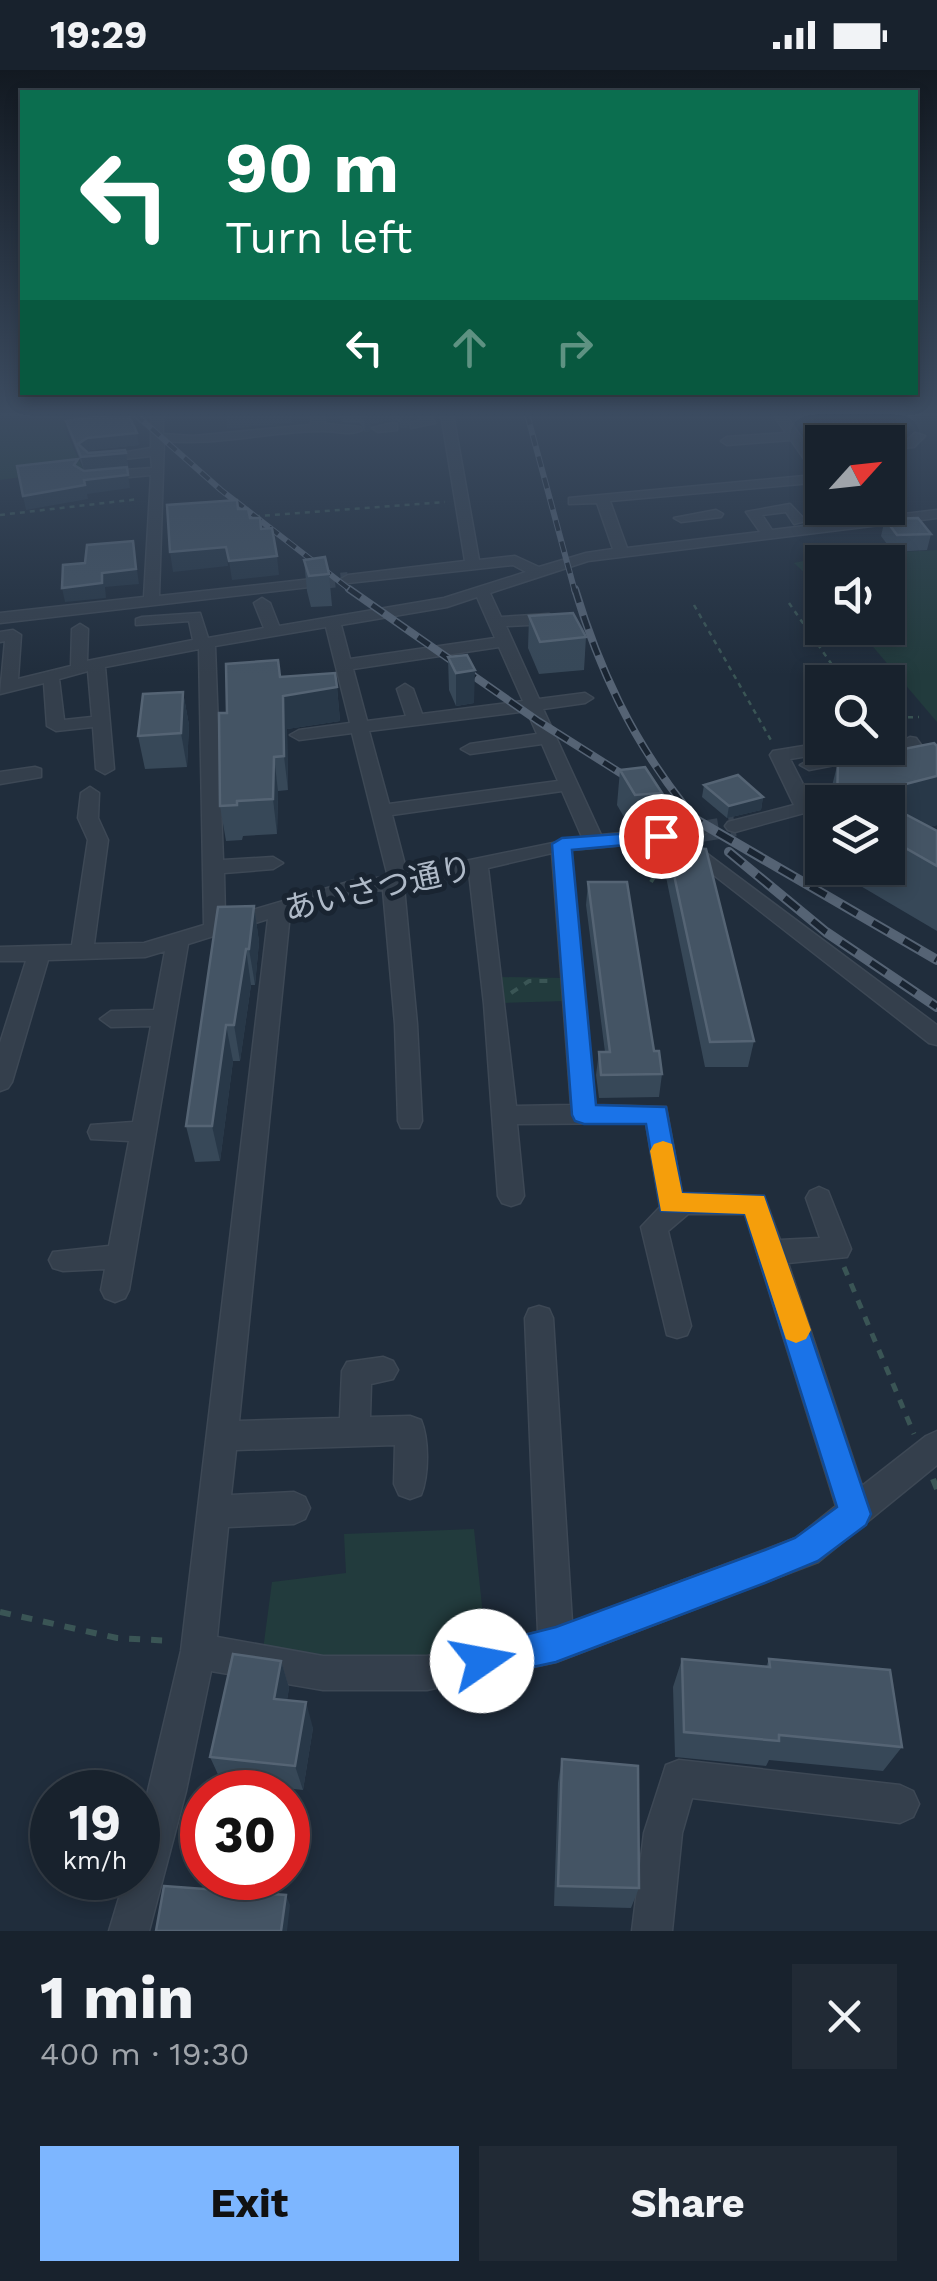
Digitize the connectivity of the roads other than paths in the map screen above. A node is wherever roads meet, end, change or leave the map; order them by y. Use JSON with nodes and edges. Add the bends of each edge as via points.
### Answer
{"nodes":[{"id":1,"x":157,"y":501,"type":"edge"},
{"id":2,"x":465,"y":501,"type":"edge"},
{"id":3,"x":603,"y":501,"type":"edge"},
{"id":4,"x":937,"y":514,"type":"edge"},
{"id":5,"x":681,"y":518,"type":"dead end"},
{"id":6,"x":905,"y":518,"type":"edge"},
{"id":7,"x":799,"y":521,"type":"dead end"},
{"id":8,"x":858,"y":525,"type":"edge"},
{"id":9,"x":769,"y":535,"type":"junction"},
{"id":10,"x":721,"y":540,"type":"junction"},
{"id":11,"x":694,"y":543,"type":"junction"},
{"id":12,"x":621,"y":552,"type":"junction"},
{"id":13,"x":706,"y":561,"type":"dead end"},
{"id":14,"x":474,"y":564,"type":"junction"},
{"id":15,"x":348,"y":578,"type":"tunnel mouth"},
{"id":16,"x":537,"y":579,"type":"junction"},
{"id":17,"x":321,"y":582,"type":"tunnel mouth"},
{"id":18,"x":300,"y":588,"type":"junction"},
{"id":19,"x":414,"y":588,"type":"dead end"},
{"id":20,"x":470,"y":591,"type":"junction"},
{"id":21,"x":152,"y":593,"type":"junction"},
{"id":22,"x":262,"y":603,"type":"dead end"},
{"id":23,"x":425,"y":607,"type":"junction"},
{"id":24,"x":0,"y":618,"type":"edge"},
{"id":25,"x":142,"y":622,"type":"dead end"},
{"id":26,"x":333,"y":623,"type":"junction"},
{"id":27,"x":310,"y":627,"type":"junction"},
{"id":28,"x":550,"y":627,"type":"edge"},
{"id":29,"x":80,"y":629,"type":"dead end"},
{"id":30,"x":272,"y":634,"type":"junction"},
{"id":31,"x":500,"y":634,"type":"junction"},
{"id":32,"x":0,"y":636,"type":"edge"},
{"id":33,"x":205,"y":644,"type":"junction"},
{"id":34,"x":278,"y":656,"type":"edge"},
{"id":35,"x":88,"y":664,"type":"junction"},
{"id":36,"x":345,"y":665,"type":"junction"},
{"id":37,"x":46,"y":675,"type":"junction"},
{"id":38,"x":4,"y":687,"type":"edge"},
{"id":39,"x":405,"y":689,"type":"dead end"},
{"id":40,"x":354,"y":696,"type":"junction"},
{"id":41,"x":326,"y":698,"type":"edge"},
{"id":42,"x":585,"y":698,"type":"dead end"},
{"id":43,"x":533,"y":704,"type":"junction"},
{"id":44,"x":416,"y":720,"type":"junction"},
{"id":45,"x":101,"y":721,"type":"junction"},
{"id":46,"x":362,"y":727,"type":"junction"},
{"id":47,"x":299,"y":735,"type":"dead end"},
{"id":48,"x":548,"y":738,"type":"junction"},
{"id":49,"x":910,"y":742,"type":"dead end"},
{"id":50,"x":470,"y":749,"type":"dead end"},
{"id":51,"x":805,"y":755,"type":"edge"},
{"id":52,"x":805,"y":760,"type":"edge"},
{"id":53,"x":783,"y":762,"type":"junction"},
{"id":54,"x":106,"y":768,"type":"dead end"},
{"id":55,"x":36,"y":773,"type":"dead end"},
{"id":56,"x":0,"y":778,"type":"edge"},
{"id":57,"x":909,"y":780,"type":"edge"},
{"id":58,"x":569,"y":785,"type":"junction"},
{"id":59,"x":90,"y":793,"type":"dead end"},
{"id":60,"x":937,"y":794,"type":"edge"},
{"id":61,"x":805,"y":796,"type":"edge"},
{"id":62,"x":382,"y":812,"type":"junction"},
{"id":63,"x":805,"y":812,"type":"edge"},
{"id":64,"x":735,"y":826,"type":"tunnel mouth"},
{"id":65,"x":594,"y":841,"type":"junction"},
{"id":66,"x":562,"y":844,"type":"junction"},
{"id":67,"x":273,"y":863,"type":"dead end"},
{"id":68,"x":478,"y":866,"type":"junction"},
{"id":69,"x":213,"y":867,"type":"junction"},
{"id":70,"x":396,"y":882,"type":"junction"},
{"id":71,"x":280,"y":909,"type":"junction"},
{"id":72,"x":215,"y":928,"type":"junction"},
{"id":73,"x":178,"y":941,"type":"junction"},
{"id":74,"x":38,"y":952,"type":"junction"},
{"id":75,"x":82,"y":952,"type":"junction"},
{"id":76,"x":0,"y":954,"type":"edge"},
{"id":77,"x":162,"y":1018,"type":"junction"},
{"id":78,"x":110,"y":1019,"type":"dead end"},
{"id":79,"x":937,"y":1037,"type":"edge"},
{"id":80,"x":0,"y":1082,"type":"edge"},
{"id":81,"x":504,"y":1115,"type":"junction"},
{"id":82,"x":584,"y":1115,"type":"junction"},
{"id":83,"x":410,"y":1120,"type":"dead end"},
{"id":84,"x":143,"y":1131,"type":"junction"},
{"id":85,"x":100,"y":1132,"type":"dead end"},
{"id":86,"x":511,"y":1196,"type":"dead end"},
{"id":87,"x":819,"y":1198,"type":"dead end"},
{"id":88,"x":683,"y":1204,"type":"junction"},
{"id":89,"x":771,"y":1252,"type":"junction"},
{"id":90,"x":121,"y":1258,"type":"junction"},
{"id":91,"x":63,"y":1260,"type":"dead end"},
{"id":92,"x":115,"y":1290,"type":"dead end"},
{"id":93,"x":539,"y":1318,"type":"dead end"},
{"id":94,"x":678,"y":1326,"type":"dead end"},
{"id":95,"x":383,"y":1370,"type":"dead end"},
{"id":96,"x":354,"y":1432,"type":"junction"},
{"id":97,"x":222,"y":1436,"type":"junction"},
{"id":98,"x":930,"y":1451,"type":"edge"},
{"id":99,"x":410,"y":1484,"type":"dead end"},
{"id":100,"x":294,"y":1508,"type":"dead end"},
{"id":101,"x":213,"y":1512,"type":"junction"},
{"id":102,"x":855,"y":1514,"type":"junction"},
{"id":103,"x":556,"y":1645,"type":"junction"},
{"id":104,"x":198,"y":1651,"type":"junction"},
{"id":105,"x":900,"y":1804,"type":"dead end"},
{"id":106,"x":129,"y":1931,"type":"edge"},
{"id":107,"x":652,"y":1931,"type":"edge"}],
"edges":[{"from":1,"to":21,"type":"street"},
{"from":2,"to":14,"type":"street"},
{"from":3,"to":12,"type":"street"},
{"from":4,"to":6,"type":"street"},
{"from":5,"to":10,"type":"street","via":[[709,515]]},
{"from":7,"to":9,"type":"street","via":[[790,508],[753,512]]},
{"from":8,"to":9,"type":"street"},
{"from":9,"to":10,"type":"street"},
{"from":10,"to":11,"type":"street"},
{"from":11,"to":12,"type":"street"},
{"from":11,"to":13,"type":"street"},
{"from":12,"to":16,"type":"street","via":[[578,559]]},
{"from":14,"to":15,"type":"street"},
{"from":14,"to":16,"type":"street","via":[[515,560]]},
{"from":16,"to":20,"type":"street"},
{"from":17,"to":18,"type":"street"},
{"from":18,"to":21,"type":"street"},
{"from":18,"to":27,"type":"street"},
{"from":19,"to":23,"type":"street"},
{"from":20,"to":23,"type":"street"},
{"from":20,"to":31,"type":"street"},
{"from":21,"to":24,"type":"street"},
{"from":22,"to":30,"type":"street"},
{"from":23,"to":26,"type":"street"},
{"from":25,"to":33,"type":"street","via":[[194,616]]},
{"from":26,"to":27,"type":"street"},
{"from":26,"to":36,"type":"street"},
{"from":27,"to":30,"type":"street"},
{"from":28,"to":31,"type":"street"},
{"from":29,"to":35,"type":"street"},
{"from":30,"to":33,"type":"street"},
{"from":30,"to":34,"type":"street"},
{"from":31,"to":36,"type":"street"},
{"from":31,"to":43,"type":"street"},
{"from":32,"to":38,"type":"street","via":[[12,635]]},
{"from":33,"to":35,"type":"street"},
{"from":33,"to":69,"type":"street"},
{"from":35,"to":37,"type":"street"},
{"from":35,"to":45,"type":"street"},
{"from":36,"to":40,"type":"street"},
{"from":37,"to":38,"type":"street"},
{"from":37,"to":45,"type":"street","via":[[54,683],[56,726]]},
{"from":39,"to":44,"type":"street"},
{"from":40,"to":41,"type":"street"},
{"from":40,"to":46,"type":"street"},
{"from":42,"to":43,"type":"street"},
{"from":43,"to":44,"type":"street"},
{"from":43,"to":48,"type":"street"},
{"from":44,"to":46,"type":"street"},
{"from":45,"to":54,"type":"street"},
{"from":46,"to":47,"type":"street"},
{"from":46,"to":62,"type":"street"},
{"from":48,"to":50,"type":"street"},
{"from":48,"to":58,"type":"street"},
{"from":49,"to":57,"type":"street","via":[[920,756],[904,760]]},
{"from":51,"to":53,"type":"street"},
{"from":52,"to":53,"type":"street"},
{"from":53,"to":61,"type":"street"},
{"from":55,"to":56,"type":"street"},
{"from":57,"to":60,"type":"street"},
{"from":58,"to":62,"type":"street"},
{"from":58,"to":65,"type":"street"},
{"from":59,"to":75,"type":"street","via":[[88,818],[98,840]]},
{"from":62,"to":70,"type":"street"},
{"from":63,"to":64,"type":"street"},
{"from":65,"to":66,"type":"street","name":"あいさつ通り"},
{"from":65,"to":79,"type":"street","name":"あいさつ通り","via":[[688,834],[710,866]]},
{"from":66,"to":68,"type":"street","name":"あいさつ通り"},
{"from":66,"to":82,"type":"street"},
{"from":67,"to":69,"type":"street"},
{"from":68,"to":70,"type":"street","name":"あいさつ通り"},
{"from":68,"to":81,"type":"street"},
{"from":69,"to":72,"type":"street"},
{"from":70,"to":71,"type":"street","name":"あいさつ通り","via":[[355,886]]},
{"from":70,"to":83,"type":"street"},
{"from":71,"to":72,"type":"street","name":"あいさつ通り"},
{"from":71,"to":97,"type":"street"},
{"from":72,"to":73,"type":"street","name":"あいさつ通り"},
{"from":73,"to":75,"type":"street","name":"あいさつ通り","via":[[145,950]]},
{"from":73,"to":77,"type":"street"},
{"from":74,"to":75,"type":"street","name":"あいさつ通り"},
{"from":74,"to":76,"type":"street","name":"あいさつ通り"},
{"from":74,"to":80,"type":"street"},
{"from":77,"to":78,"type":"street"},
{"from":77,"to":84,"type":"street"},
{"from":81,"to":82,"type":"street"},
{"from":81,"to":86,"type":"street"},
{"from":82,"to":88,"type":"street","via":[[657,1114],[671,1203]]},
{"from":84,"to":85,"type":"street"},
{"from":84,"to":90,"type":"street"},
{"from":87,"to":89,"type":"street","via":[[837,1249]]},
{"from":88,"to":89,"type":"street","via":[[755,1204]]},
{"from":88,"to":94,"type":"street","via":[[654,1227]]},
{"from":89,"to":102,"type":"street"},
{"from":90,"to":91,"type":"street"},
{"from":90,"to":92,"type":"street"},
{"from":93,"to":103,"type":"street"},
{"from":95,"to":96,"type":"street","via":[[357,1371]]},
{"from":96,"to":97,"type":"street"},
{"from":96,"to":99,"type":"street","via":[[410,1430]]},
{"from":97,"to":101,"type":"street"},
{"from":98,"to":102,"type":"street"},
{"from":100,"to":101,"type":"street"},
{"from":101,"to":104,"type":"street"},
{"from":102,"to":103,"type":"street","via":[[806,1550]]},
{"from":103,"to":104,"type":"street","via":[[428,1673],[323,1673]]},
{"from":104,"to":106,"type":"street"},
{"from":105,"to":107,"type":"street","via":[[679,1778],[663,1832]]}]}
